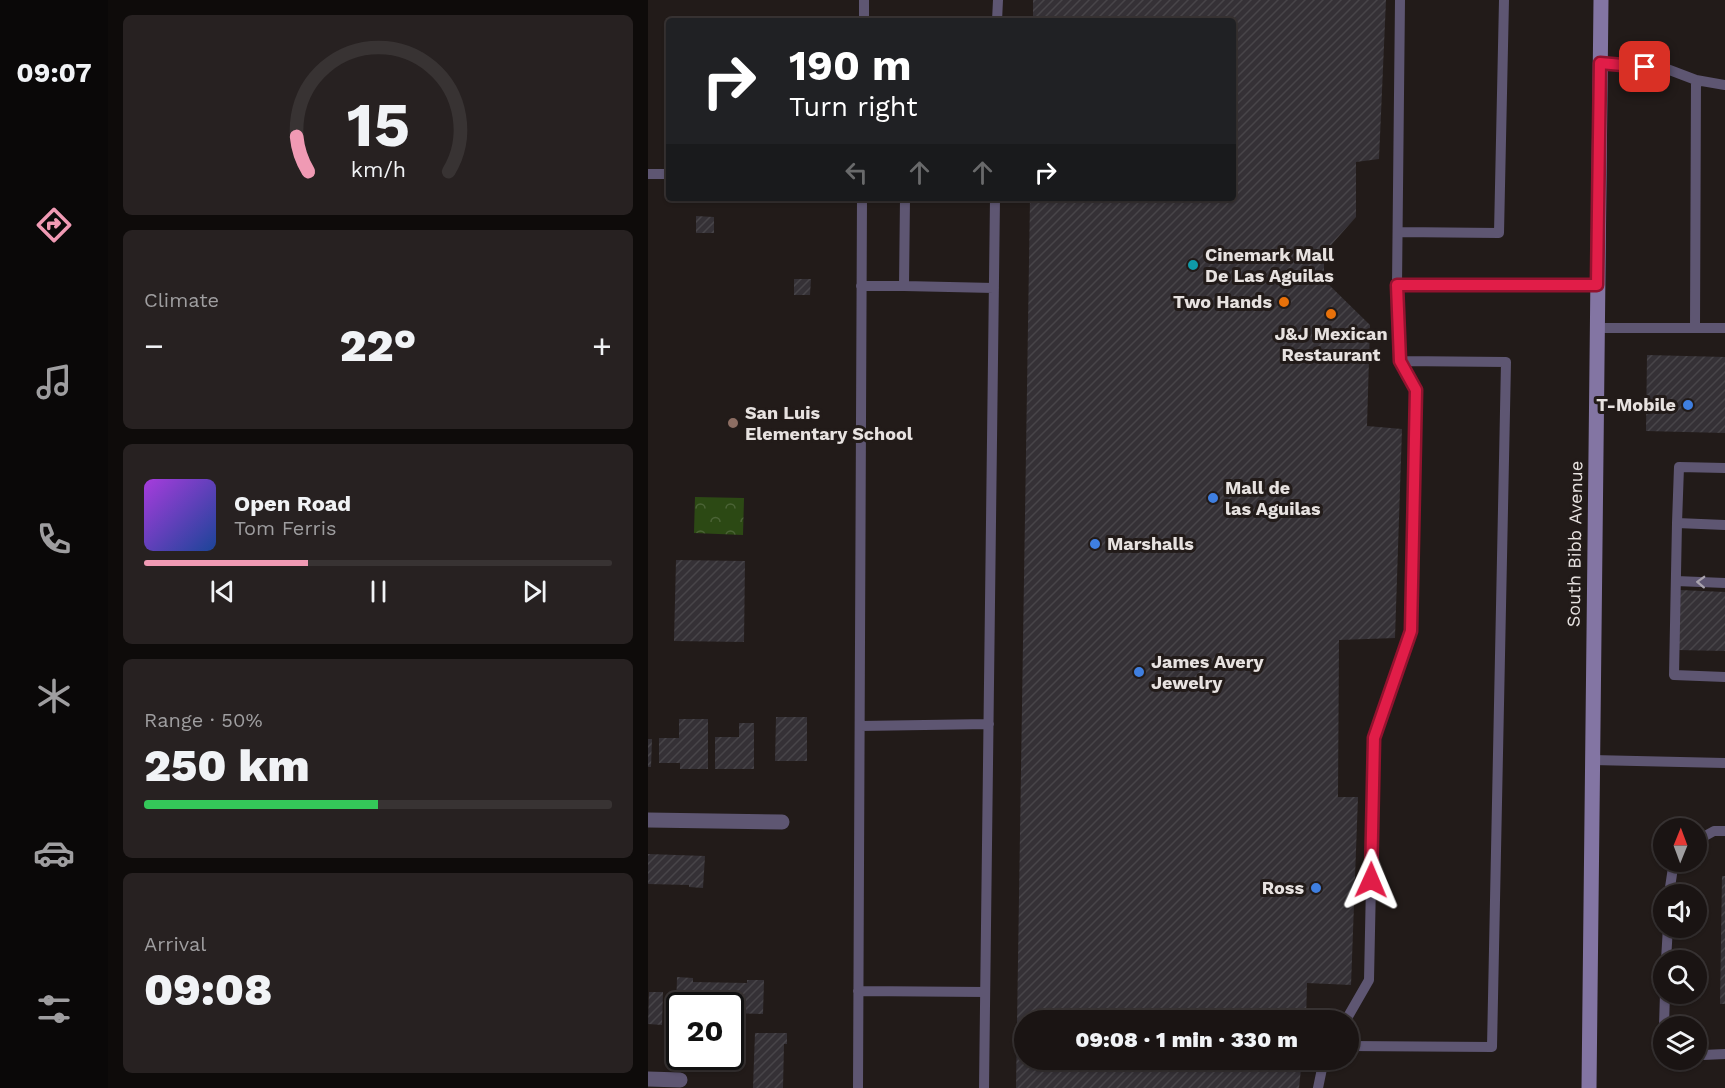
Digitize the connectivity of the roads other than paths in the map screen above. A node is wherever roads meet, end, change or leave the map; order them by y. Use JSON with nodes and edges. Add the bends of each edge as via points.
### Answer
{"nodes":[{"id":1,"x":864,"y":0,"type":"edge"},
{"id":2,"x":998,"y":0,"type":"edge"},
{"id":3,"x":1400,"y":0,"type":"edge"},
{"id":4,"x":1504,"y":0,"type":"edge"},
{"id":5,"x":1601,"y":0,"type":"edge"},
{"id":6,"x":864,"y":18,"type":"edge"},
{"id":7,"x":997,"y":18,"type":"edge"},
{"id":8,"x":1600,"y":63,"type":"junction"},
{"id":9,"x":1696,"y":80,"type":"junction"},
{"id":10,"x":1725,"y":85,"type":"edge"},
{"id":11,"x":648,"y":174,"type":"edge"},
{"id":12,"x":666,"y":174,"type":"edge"},
{"id":13,"x":862,"y":201,"type":"edge"},
{"id":14,"x":905,"y":201,"type":"edge"},
{"id":15,"x":995,"y":201,"type":"edge"},
{"id":16,"x":1398,"y":232,"type":"junction"},
{"id":17,"x":1397,"y":285,"type":"junction"},
{"id":18,"x":1597,"y":285,"type":"junction"},
{"id":19,"x":861,"y":286,"type":"junction"},
{"id":20,"x":904,"y":286,"type":"junction"},
{"id":21,"x":994,"y":288,"type":"junction"},
{"id":22,"x":1695,"y":327,"type":"junction"},
{"id":23,"x":1597,"y":328,"type":"junction"},
{"id":24,"x":1725,"y":328,"type":"edge"},
{"id":25,"x":1400,"y":361,"type":"junction"},
{"id":26,"x":1725,"y":468,"type":"edge"},
{"id":27,"x":1677,"y":524,"type":"junction"},
{"id":28,"x":1725,"y":525,"type":"edge"},
{"id":29,"x":1676,"y":581,"type":"junction"},
{"id":30,"x":1725,"y":583,"type":"edge"},
{"id":31,"x":1725,"y":677,"type":"edge"},
{"id":32,"x":989,"y":724,"type":"junction"},
{"id":33,"x":860,"y":726,"type":"junction"},
{"id":34,"x":1592,"y":760,"type":"junction"},
{"id":35,"x":1725,"y":763,"type":"edge"},
{"id":36,"x":648,"y":820,"type":"edge"},
{"id":37,"x":782,"y":822,"type":"dead end"},
{"id":38,"x":1725,"y":831,"type":"edge"},
{"id":39,"x":1707,"y":835,"type":"edge"},
{"id":40,"x":858,"y":991,"type":"junction"},
{"id":41,"x":985,"y":992,"type":"junction"},
{"id":42,"x":1352,"y":1010,"type":"edge"},
{"id":43,"x":1359,"y":1046,"type":"edge"},
{"id":44,"x":1725,"y":1054,"type":"edge"},
{"id":45,"x":1707,"y":1055,"type":"edge"},
{"id":46,"x":1322,"y":1070,"type":"edge"},
{"id":47,"x":648,"y":1079,"type":"edge"},
{"id":48,"x":680,"y":1080,"type":"dead end"},
{"id":49,"x":858,"y":1088,"type":"edge"},
{"id":50,"x":984,"y":1088,"type":"edge"},
{"id":51,"x":1318,"y":1088,"type":"edge"},
{"id":52,"x":1589,"y":1088,"type":"edge"}],
"edges":[{"from":1,"to":6,"type":"lane"},
{"from":2,"to":7,"type":"lane"},
{"from":3,"to":16,"type":"lane"},
{"from":4,"to":16,"type":"lane","via":[[1499,233]]},
{"from":5,"to":8,"type":"main road","name":"South Bibb Avenue"},
{"from":8,"to":9,"type":"lane","via":[[1667,69]]},
{"from":8,"to":18,"type":"main road","name":"South Bibb Avenue"},
{"from":9,"to":10,"type":"lane"},
{"from":9,"to":22,"type":"lane"},
{"from":11,"to":12,"type":"lane"},
{"from":13,"to":19,"type":"lane"},
{"from":14,"to":20,"type":"lane"},
{"from":15,"to":21,"type":"lane"},
{"from":16,"to":17,"type":"lane"},
{"from":17,"to":18,"type":"lane"},
{"from":17,"to":25,"type":"lane"},
{"from":18,"to":23,"type":"main road","name":"South Bibb Avenue"},
{"from":19,"to":20,"type":"lane"},
{"from":19,"to":33,"type":"lane"},
{"from":20,"to":21,"type":"lane"},
{"from":21,"to":32,"type":"lane"},
{"from":22,"to":23,"type":"lane"},
{"from":22,"to":24,"type":"lane"},
{"from":23,"to":34,"type":"main road","name":"South Bibb Avenue"},
{"from":25,"to":42,"type":"lane","via":[[1416,390],[1411,631],[1374,738],[1369,980]]},
{"from":25,"to":43,"type":"lane","via":[[1506,362],[1492,1047]]},
{"from":26,"to":27,"type":"lane","via":[[1679,467]]},
{"from":27,"to":28,"type":"lane"},
{"from":27,"to":29,"type":"lane"},
{"from":30,"to":29,"type":"lane","one_way":true},
{"from":29,"to":31,"type":"lane","via":[[1674,675]]},
{"from":32,"to":33,"type":"lane"},
{"from":32,"to":41,"type":"lane"},
{"from":33,"to":40,"type":"lane"},
{"from":34,"to":35,"type":"lane"},
{"from":34,"to":52,"type":"main road","name":"South Bibb Avenue"},
{"from":36,"to":37,"type":"street"},
{"from":38,"to":39,"type":"lane"},
{"from":40,"to":41,"type":"lane"},
{"from":40,"to":49,"type":"lane"},
{"from":41,"to":50,"type":"lane"},
{"from":44,"to":45,"type":"lane"},
{"from":46,"to":51,"type":"lane"},
{"from":47,"to":48,"type":"street"}]}
